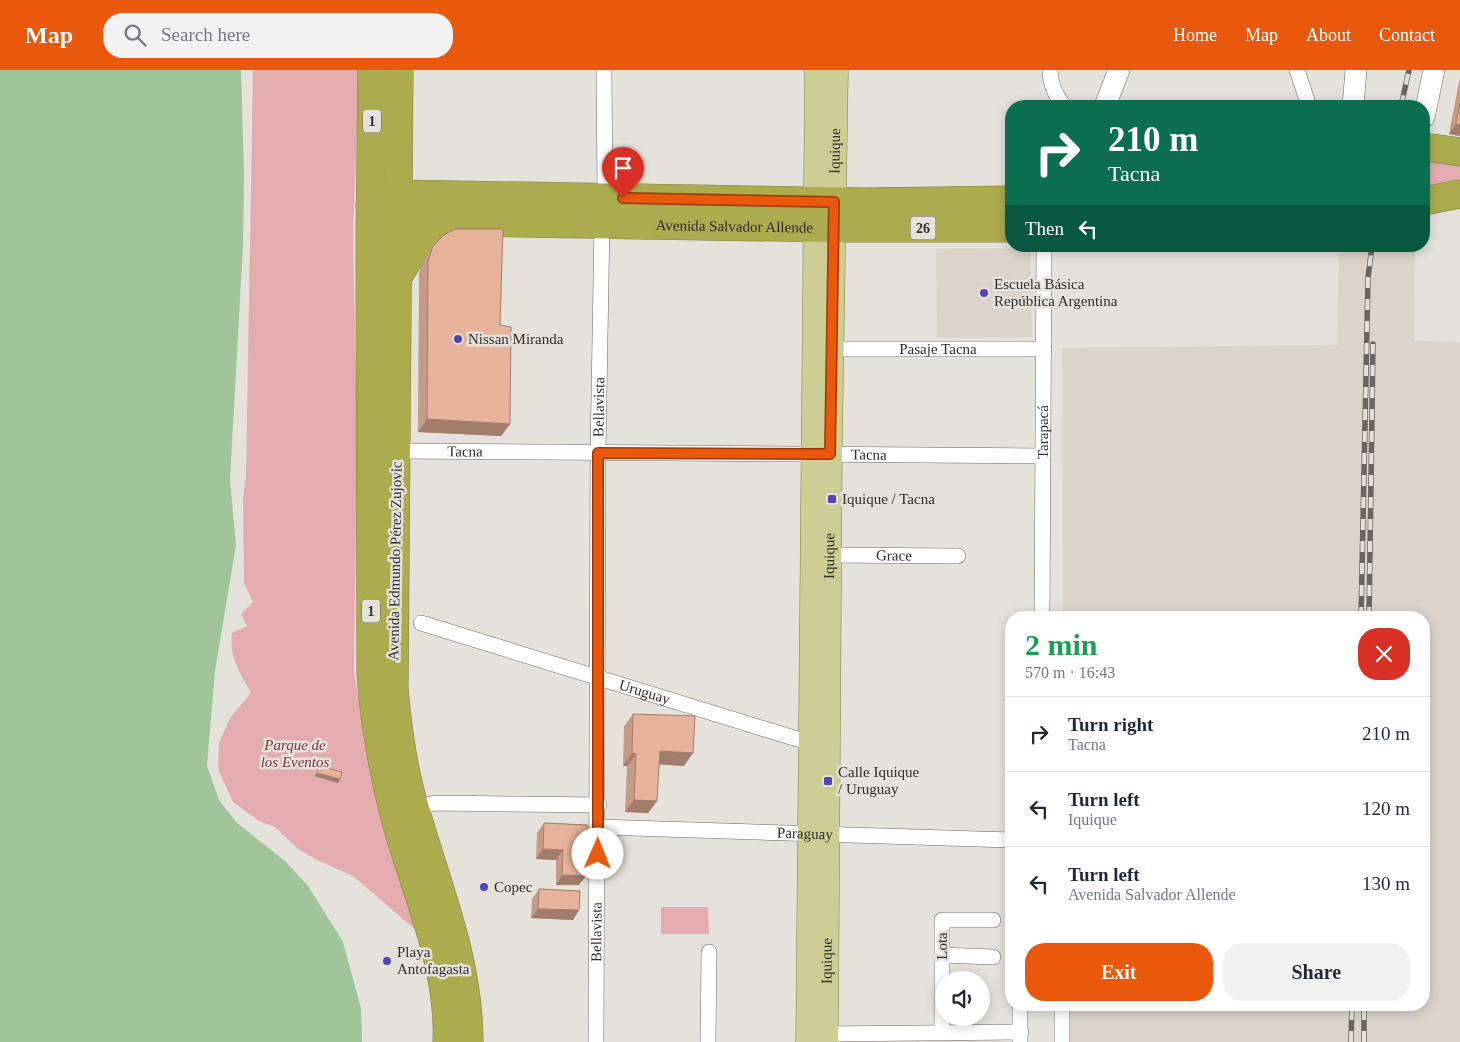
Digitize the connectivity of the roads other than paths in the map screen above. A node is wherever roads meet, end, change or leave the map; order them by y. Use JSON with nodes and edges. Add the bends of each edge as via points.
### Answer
{"nodes":[{"id":1,"x":372,"y":70,"type":"edge"},
{"id":2,"x":400,"y":70,"type":"edge"},
{"id":3,"x":604,"y":70,"type":"edge"},
{"id":4,"x":817,"y":70,"type":"edge"},
{"id":5,"x":836,"y":70,"type":"edge"},
{"id":6,"x":1050,"y":70,"type":"edge"},
{"id":7,"x":1119,"y":70,"type":"edge"},
{"id":8,"x":1297,"y":70,"type":"edge"},
{"id":9,"x":1356,"y":70,"type":"edge"},
{"id":10,"x":1434,"y":70,"type":"edge"},
{"id":11,"x":1059,"y":100,"type":"edge"},
{"id":12,"x":1108,"y":100,"type":"edge"},
{"id":13,"x":1307,"y":100,"type":"edge"},
{"id":14,"x":1354,"y":100,"type":"edge"},
{"id":15,"x":1428,"y":100,"type":"edge"},
{"id":16,"x":400,"y":140,"type":"junction"},
{"id":17,"x":1430,"y":148,"type":"edge"},
{"id":18,"x":1460,"y":152,"type":"edge"},
{"id":19,"x":400,"y":194,"type":"junction"},
{"id":20,"x":1460,"y":194,"type":"edge"},
{"id":21,"x":470,"y":196,"type":"junction"},
{"id":22,"x":1005,"y":200,"type":"edge"},
{"id":23,"x":1430,"y":200,"type":"edge"},
{"id":24,"x":370,"y":206,"type":"junction"},
{"id":25,"x":603,"y":211,"type":"junction"},
{"id":26,"x":825,"y":214,"type":"junction"},
{"id":27,"x":398,"y":221,"type":"junction"},
{"id":28,"x":450,"y":222,"type":"junction"},
{"id":29,"x":1005,"y":228,"type":"edge"},
{"id":30,"x":1044,"y":252,"type":"edge"},
{"id":31,"x":398,"y":279,"type":"junction"},
{"id":32,"x":832,"y":349,"type":"junction"},
{"id":33,"x":1044,"y":349,"type":"junction"},
{"id":34,"x":397,"y":451,"type":"junction"},
{"id":35,"x":598,"y":453,"type":"junction"},
{"id":36,"x":822,"y":454,"type":"junction"},
{"id":37,"x":1042,"y":456,"type":"junction"},
{"id":38,"x":830,"y":555,"type":"junction"},
{"id":39,"x":958,"y":556,"type":"dead end"},
{"id":40,"x":1042,"y":611,"type":"edge"},
{"id":41,"x":421,"y":623,"type":"dead end"},
{"id":42,"x":599,"y":677,"type":"junction"},
{"id":43,"x":810,"y":743,"type":"junction"},
{"id":44,"x":599,"y":805,"type":"junction"},
{"id":45,"x":415,"y":808,"type":"junction"},
{"id":46,"x":599,"y":827,"type":"junction"},
{"id":47,"x":818,"y":834,"type":"junction"},
{"id":48,"x":1005,"y":840,"type":"edge"},
{"id":49,"x":993,"y":920,"type":"dead end"},
{"id":50,"x":709,"y":952,"type":"dead end"},
{"id":51,"x":942,"y":955,"type":"junction"},
{"id":52,"x":993,"y":957,"type":"dead end"},
{"id":53,"x":1020,"y":1011,"type":"edge"},
{"id":54,"x":1062,"y":1011,"type":"edge"},
{"id":55,"x":942,"y":1032,"type":"junction"},
{"id":56,"x":921,"y":1037,"type":"edge"},
{"id":57,"x":1020,"y":1037,"type":"edge"},
{"id":58,"x":820,"y":1039,"type":"edge"},
{"id":59,"x":447,"y":1042,"type":"edge"},
{"id":60,"x":469,"y":1042,"type":"edge"},
{"id":61,"x":596,"y":1042,"type":"edge"},
{"id":62,"x":708,"y":1042,"type":"edge"},
{"id":63,"x":1062,"y":1042,"type":"edge"}],
"edges":[{"from":1,"to":24,"type":"highway","name":"Avenida Edmundo Pérez Zujovic","number":"1"},
{"from":2,"to":16,"type":"highway","name":"Avenida Edmundo Pérez Zujovic","number":"1"},
{"from":3,"to":25,"type":"street","name":"Bellavista"},
{"from":4,"to":26,"type":"main road","name":"Iquique"},
{"from":5,"to":26,"type":"main road","name":"Iquique"},
{"from":6,"to":11,"type":"street","via":[[1050,81]]},
{"from":7,"to":12,"type":"street"},
{"from":8,"to":13,"type":"street"},
{"from":9,"to":14,"type":"street"},
{"from":10,"to":15,"type":"street"},
{"from":16,"to":19,"type":"highway","name":"Avenida Edmundo Pérez Zujovic","number":"1"},
{"from":16,"to":21,"type":"highway","via":[[414,170],[424,180],[448,191]]},
{"from":17,"to":18,"type":"highway"},
{"from":19,"to":21,"type":"highway","name":"Avenida Salvador Allende","number":"26"},
{"from":19,"to":24,"type":"highway"},
{"from":19,"to":27,"type":"highway","name":"Avenida Edmundo Pérez Zujovic","number":"1"},
{"from":20,"to":23,"type":"highway"},
{"from":21,"to":25,"type":"highway","name":"Avenida Salvador Allende","number":"26"},
{"from":22,"to":26,"type":"highway","name":"Avenida Salvador Allende","number":"26"},
{"from":24,"to":27,"type":"highway"},
{"from":24,"to":59,"type":"highway","name":"Avenida Edmundo Pérez Zujovic","number":"1","via":[[373,703],[390,800],[441,974]]},
{"from":25,"to":26,"type":"highway","name":"Avenida Salvador Allende","number":"26"},
{"from":25,"to":28,"type":"highway","name":"Avenida Salvador Allende","number":"26"},
{"from":25,"to":35,"type":"street","name":"Bellavista"},
{"from":26,"to":29,"type":"highway","name":"Avenida Salvador Allende","number":"26"},
{"from":26,"to":32,"type":"main road","name":"Iquique"},
{"from":26,"to":36,"type":"main road","name":"Iquique"},
{"from":27,"to":28,"type":"highway","name":"Avenida Salvador Allende","number":"26"},
{"from":27,"to":31,"type":"highway","name":"Avenida Edmundo Pérez Zujovic","number":"1"},
{"from":28,"to":31,"type":"highway","via":[[422,242],[406,262]]},
{"from":30,"to":33,"type":"street","name":"Tarapacá"},
{"from":31,"to":34,"type":"highway","name":"Avenida Edmundo Pérez Zujovic","number":"1"},
{"from":32,"to":33,"type":"street","name":"Pasaje Tacna"},
{"from":32,"to":36,"type":"main road","name":"Iquique"},
{"from":33,"to":37,"type":"street","name":"Tarapacá"},
{"from":34,"to":35,"type":"street","name":"Tacna"},
{"from":34,"to":45,"type":"highway","name":"Avenida Edmundo Pérez Zujovic","number":"1","via":[[394,689],[403,762]]},
{"from":35,"to":36,"type":"street","name":"Tacna"},
{"from":35,"to":42,"type":"street","name":"Bellavista"},
{"from":36,"to":37,"type":"street","name":"Tacna"},
{"from":36,"to":38,"type":"main road","name":"Iquique"},
{"from":36,"to":43,"type":"main road","name":"Iquique"},
{"from":37,"to":40,"type":"street","name":"Tarapacá"},
{"from":38,"to":39,"type":"street","name":"Grace"},
{"from":38,"to":47,"type":"main road","name":"Iquique"},
{"from":41,"to":42,"type":"street","name":"Uruguay"},
{"from":42,"to":43,"type":"street","name":"Uruguay"},
{"from":42,"to":44,"type":"street","name":"Bellavista"},
{"from":43,"to":47,"type":"main road","name":"Iquique"},
{"from":44,"to":45,"type":"street","via":[[435,803]]},
{"from":44,"to":46,"type":"street","name":"Bellavista"},
{"from":45,"to":60,"type":"highway","name":"Avenida Edmundo Pérez Zujovic","number":"1","via":[[460,956],[467,996]]},
{"from":46,"to":47,"type":"street","name":"Paraguay"},
{"from":46,"to":61,"type":"street","name":"Bellavista"},
{"from":47,"to":48,"type":"street","name":"Paraguay"},
{"from":47,"to":58,"type":"main road","name":"Iquique"},
{"from":49,"to":51,"type":"street","name":"Lota","via":[[942,920]]},
{"from":50,"to":62,"type":"street"},
{"from":51,"to":52,"type":"street"},
{"from":51,"to":55,"type":"street","name":"Lota"},
{"from":53,"to":57,"type":"street"},
{"from":54,"to":63,"type":"street"},
{"from":55,"to":56,"type":"street"},
{"from":55,"to":57,"type":"street"},
{"from":56,"to":58,"type":"street"}]}
